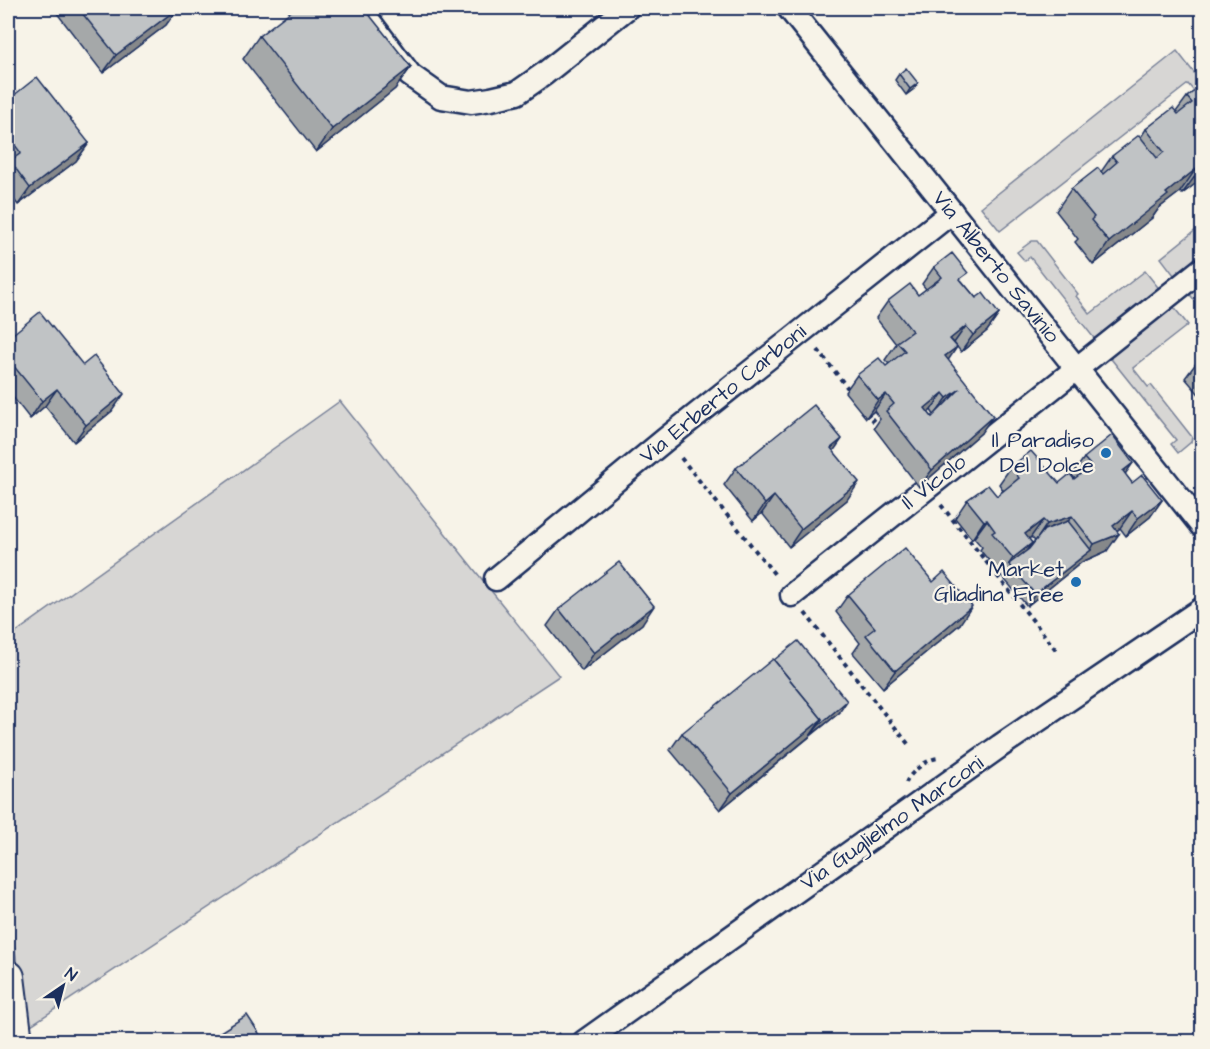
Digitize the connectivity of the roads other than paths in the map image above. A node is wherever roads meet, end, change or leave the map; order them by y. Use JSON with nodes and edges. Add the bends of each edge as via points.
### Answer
{"nodes":[{"id":1,"x":359,"y":8,"type":"edge"},
{"id":2,"x":627,"y":8,"type":"edge"},
{"id":3,"x":789,"y":8,"type":"edge"},
{"id":4,"x":952,"y":212,"type":"junction"},
{"id":5,"x":1203,"y":269,"type":"edge"},
{"id":6,"x":1077,"y":369,"type":"junction"},
{"id":7,"x":1203,"y":526,"type":"edge"},
{"id":8,"x":496,"y":579,"type":"dead end"},
{"id":9,"x":792,"y":595,"type":"dead end"},
{"id":10,"x":1203,"y":609,"type":"edge"},
{"id":11,"x":8,"y":977,"type":"edge"},
{"id":12,"x":16,"y":1041,"type":"edge"},
{"id":13,"x":584,"y":1041,"type":"edge"}],
"edges":[{"from":1,"to":2,"type":"street","via":[[410,75],[441,97],[471,102],[517,93]]},
{"from":3,"to":4,"type":"street","name":"Via Alberto Savinio"},
{"from":4,"to":6,"type":"street","name":"Via Alberto Savinio"},
{"from":4,"to":8,"type":"street","name":"Via Erberto Carboni"},
{"from":5,"to":6,"type":"street","name":"Il Vicolo"},
{"from":6,"to":7,"type":"street","name":"Via Alberto Savinio"},
{"from":6,"to":9,"type":"street","name":"Il Vicolo"},
{"from":10,"to":13,"type":"street","name":"Via Guglielmo Marconi","via":[[1000,746]]},
{"from":11,"to":12,"type":"street"}]}
